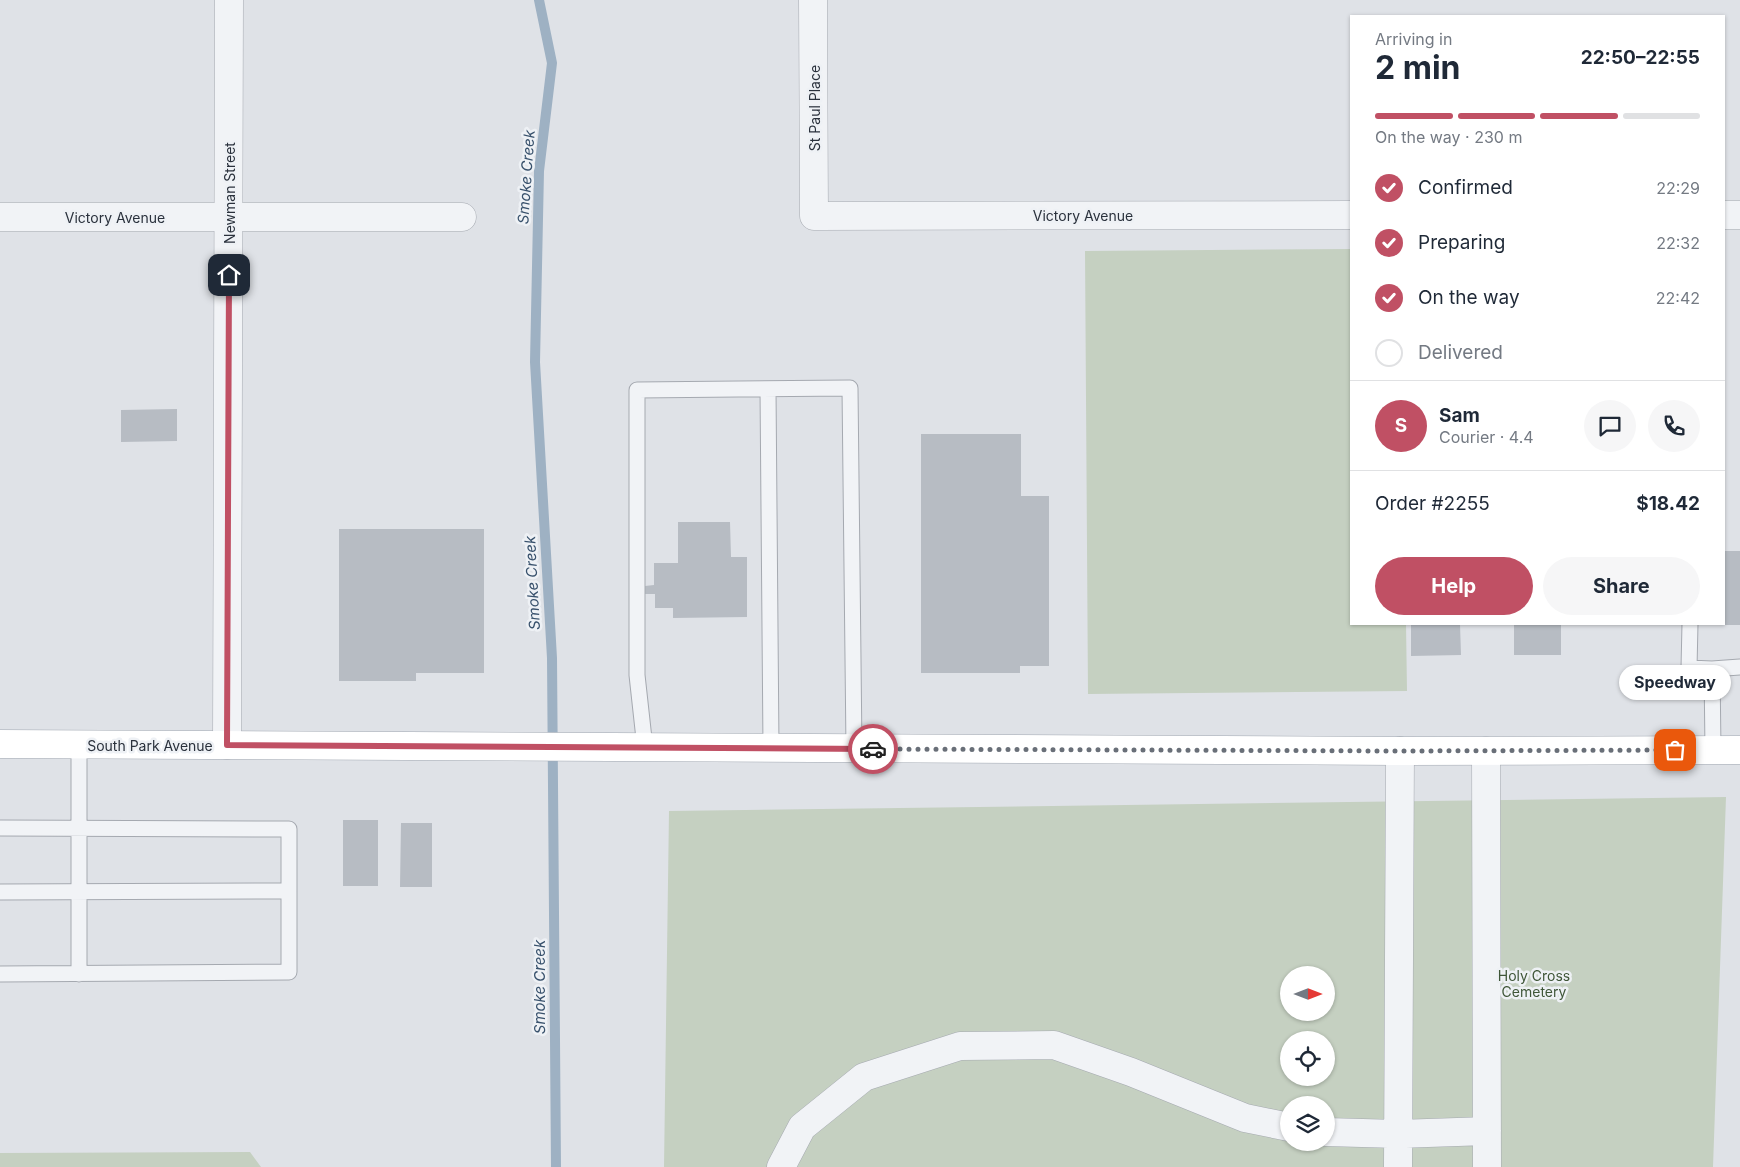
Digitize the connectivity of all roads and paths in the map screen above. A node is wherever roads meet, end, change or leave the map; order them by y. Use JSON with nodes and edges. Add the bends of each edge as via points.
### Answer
{"nodes":[{"id":1,"x":229,"y":0,"type":"edge"},
{"id":2,"x":813,"y":0,"type":"edge"},
{"id":3,"x":1350,"y":215,"type":"edge"},
{"id":4,"x":1725,"y":215,"type":"edge"},
{"id":5,"x":1740,"y":215,"type":"edge"},
{"id":6,"x":462,"y":216,"type":"dead end"},
{"id":7,"x":814,"y":216,"type":"joint"},
{"id":8,"x":0,"y":217,"type":"edge"},
{"id":9,"x":229,"y":217,"type":"junction"},
{"id":10,"x":768,"y":389,"type":"junction"},
{"id":11,"x":1690,"y":625,"type":"edge"},
{"id":12,"x":1740,"y":667,"type":"edge"},
{"id":13,"x":1712,"y":669,"type":"junction"},
{"id":14,"x":0,"y":744,"type":"edge"},
{"id":15,"x":79,"y":744,"type":"junction"},
{"id":16,"x":227,"y":745,"type":"junction"},
{"id":17,"x":645,"y":748,"type":"junction"},
{"id":18,"x":772,"y":748,"type":"junction"},
{"id":19,"x":854,"y":749,"type":"junction"},
{"id":20,"x":1713,"y":750,"type":"junction"},
{"id":21,"x":1740,"y":750,"type":"edge"},
{"id":22,"x":1400,"y":751,"type":"junction"},
{"id":23,"x":1486,"y":751,"type":"junction"},
{"id":24,"x":0,"y":828,"type":"edge"},
{"id":25,"x":79,"y":828,"type":"junction"},
{"id":26,"x":288,"y":891,"type":"junction"},
{"id":27,"x":0,"y":892,"type":"edge"},
{"id":28,"x":80,"y":892,"type":"junction"},
{"id":29,"x":0,"y":974,"type":"edge"},
{"id":30,"x":79,"y":974,"type":"junction"},
{"id":31,"x":1280,"y":1125,"type":"edge"},
{"id":32,"x":1487,"y":1131,"type":"junction"},
{"id":33,"x":1335,"y":1132,"type":"edge"},
{"id":34,"x":1398,"y":1134,"type":"junction"},
{"id":35,"x":781,"y":1167,"type":"edge"},
{"id":36,"x":1398,"y":1167,"type":"edge"},
{"id":37,"x":1487,"y":1167,"type":"edge"}],
"edges":[{"from":1,"to":9,"type":"street","name":"Newman Street"},
{"from":2,"to":7,"type":"street","name":"St Paul Place"},
{"from":3,"to":7,"type":"street","name":"Victory Avenue"},
{"from":4,"to":5,"type":"street"},
{"from":6,"to":9,"type":"street","name":"Victory Avenue"},
{"from":8,"to":9,"type":"street","name":"Victory Avenue"},
{"from":9,"to":16,"type":"street","name":"Newman Street"},
{"from":10,"to":17,"type":"lane","via":[[637,390],[637,675]]},
{"from":10,"to":18,"type":"lane"},
{"from":10,"to":19,"type":"lane","via":[[850,388]]},
{"from":11,"to":13,"type":"lane","via":[[1689,668]]},
{"from":12,"to":13,"type":"lane"},
{"from":13,"to":20,"type":"lane"},
{"from":14,"to":15,"type":"main road","name":"South Park Avenue"},
{"from":15,"to":16,"type":"main road","name":"South Park Avenue"},
{"from":15,"to":25,"type":"lane"},
{"from":16,"to":17,"type":"main road","name":"South Park Avenue"},
{"from":17,"to":18,"type":"main road","name":"South Park Avenue"},
{"from":18,"to":19,"type":"main road","name":"South Park Avenue"},
{"from":19,"to":22,"type":"main road","name":"South Park Avenue"},
{"from":20,"to":21,"type":"main road","name":"South Park Avenue"},
{"from":20,"to":23,"type":"main road","name":"South Park Avenue"},
{"from":22,"to":23,"type":"main road","name":"South Park Avenue"},
{"from":22,"to":34,"type":"street"},
{"from":23,"to":32,"type":"street"},
{"from":24,"to":25,"type":"lane"},
{"from":25,"to":26,"type":"lane","via":[[288,829]]},
{"from":25,"to":28,"type":"lane"},
{"from":26,"to":28,"type":"lane"},
{"from":26,"to":30,"type":"lane","via":[[288,972]]},
{"from":27,"to":28,"type":"lane"},
{"from":28,"to":30,"type":"lane"},
{"from":29,"to":30,"type":"lane"},
{"from":31,"to":35,"type":"street","via":[[1245,1118],[1054,1045],[960,1046],[864,1077],[802,1127]]},
{"from":32,"to":34,"type":"street"},
{"from":32,"to":37,"type":"street"},
{"from":33,"to":34,"type":"street"},
{"from":34,"to":36,"type":"street"}]}
